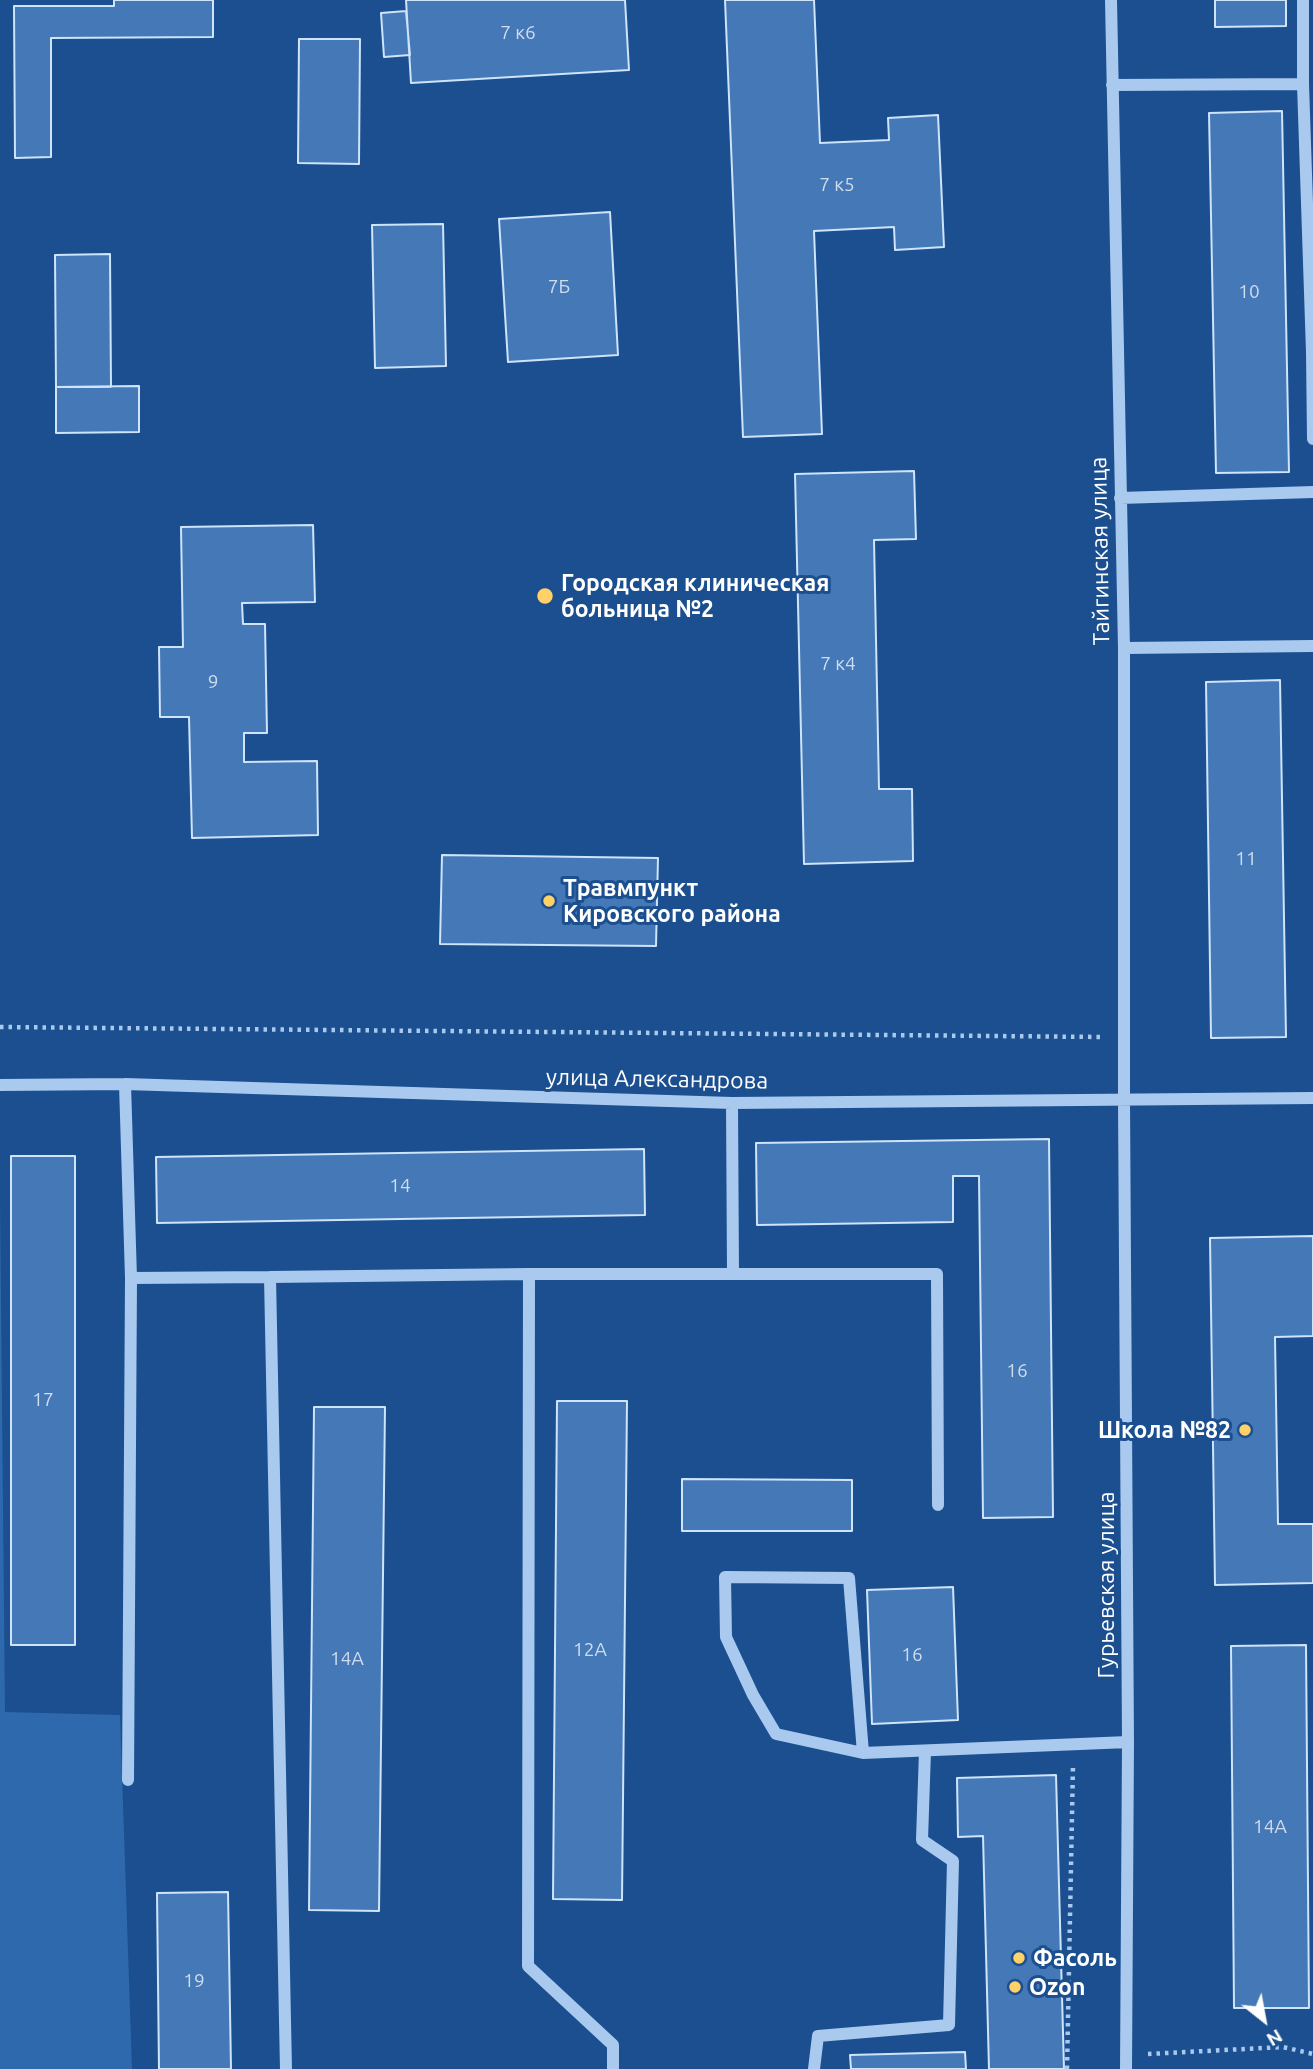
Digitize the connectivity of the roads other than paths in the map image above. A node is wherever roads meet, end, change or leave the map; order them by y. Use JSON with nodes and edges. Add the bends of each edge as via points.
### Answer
{"nodes":[{"id":1,"x":1111,"y":0,"type":"edge"},
{"id":2,"x":1303,"y":0,"type":"edge"},
{"id":3,"x":1303,"y":84,"type":"junction"},
{"id":4,"x":1112,"y":85,"type":"junction"},
{"id":5,"x":1312,"y":352,"type":"edge"},
{"id":6,"x":1313,"y":439,"type":"edge"},
{"id":7,"x":1313,"y":492,"type":"edge"},
{"id":8,"x":1120,"y":498,"type":"junction"},
{"id":9,"x":1313,"y":646,"type":"edge"},
{"id":10,"x":1124,"y":648,"type":"junction"},
{"id":11,"x":125,"y":1084,"type":"junction"},
{"id":12,"x":0,"y":1085,"type":"edge"},
{"id":13,"x":1313,"y":1098,"type":"edge"},
{"id":14,"x":1124,"y":1101,"type":"junction"},
{"id":15,"x":732,"y":1103,"type":"junction"},
{"id":16,"x":733,"y":1274,"type":"junction"},
{"id":17,"x":529,"y":1275,"type":"junction"},
{"id":18,"x":270,"y":1277,"type":"junction"},
{"id":19,"x":131,"y":1278,"type":"junction"},
{"id":20,"x":938,"y":1505,"type":"dead end"},
{"id":21,"x":1128,"y":1742,"type":"junction"},
{"id":22,"x":925,"y":1751,"type":"junction"},
{"id":23,"x":863,"y":1753,"type":"junction"},
{"id":24,"x":128,"y":1780,"type":"dead end"},
{"id":25,"x":286,"y":2069,"type":"edge"},
{"id":26,"x":613,"y":2069,"type":"edge"},
{"id":27,"x":814,"y":2069,"type":"edge"},
{"id":28,"x":1126,"y":2069,"type":"edge"}],
"edges":[{"from":1,"to":4,"type":"street","name":"Тайгинская улица"},
{"from":2,"to":3,"type":"street"},
{"from":3,"to":4,"type":"street"},
{"from":3,"to":5,"type":"street"},
{"from":4,"to":8,"type":"street","name":"Тайгинская улица"},
{"from":5,"to":6,"type":"street"},
{"from":7,"to":8,"type":"street"},
{"from":8,"to":10,"type":"street","name":"Тайгинская улица"},
{"from":9,"to":10,"type":"street"},
{"from":10,"to":14,"type":"street","name":"Тайгинская улица"},
{"from":11,"to":12,"type":"street","name":"улица Александрова"},
{"from":11,"to":15,"type":"street","name":"улица Александрова"},
{"from":11,"to":19,"type":"street"},
{"from":13,"to":14,"type":"street","name":"улица Александрова"},
{"from":14,"to":15,"type":"street","name":"улица Александрова"},
{"from":14,"to":21,"type":"street","name":"Гурьевская улица"},
{"from":15,"to":16,"type":"street"},
{"from":16,"to":17,"type":"street"},
{"from":16,"to":20,"type":"street","via":[[937,1274]]},
{"from":17,"to":18,"type":"street"},
{"from":17,"to":26,"type":"street","via":[[528,1966],[613,2045]]},
{"from":18,"to":19,"type":"street"},
{"from":18,"to":25,"type":"street"},
{"from":19,"to":24,"type":"street"},
{"from":21,"to":22,"type":"street"},
{"from":21,"to":28,"type":"street","name":"Гурьевская улица"},
{"from":22,"to":23,"type":"street"},
{"from":22,"to":27,"type":"street","via":[[922,1840],[953,1861],[949,2025],[818,2036]]},
{"from":23,"to":23,"type":"street","via":[[776,1734],[726,1637],[725,1577],[849,1578]]}]}
